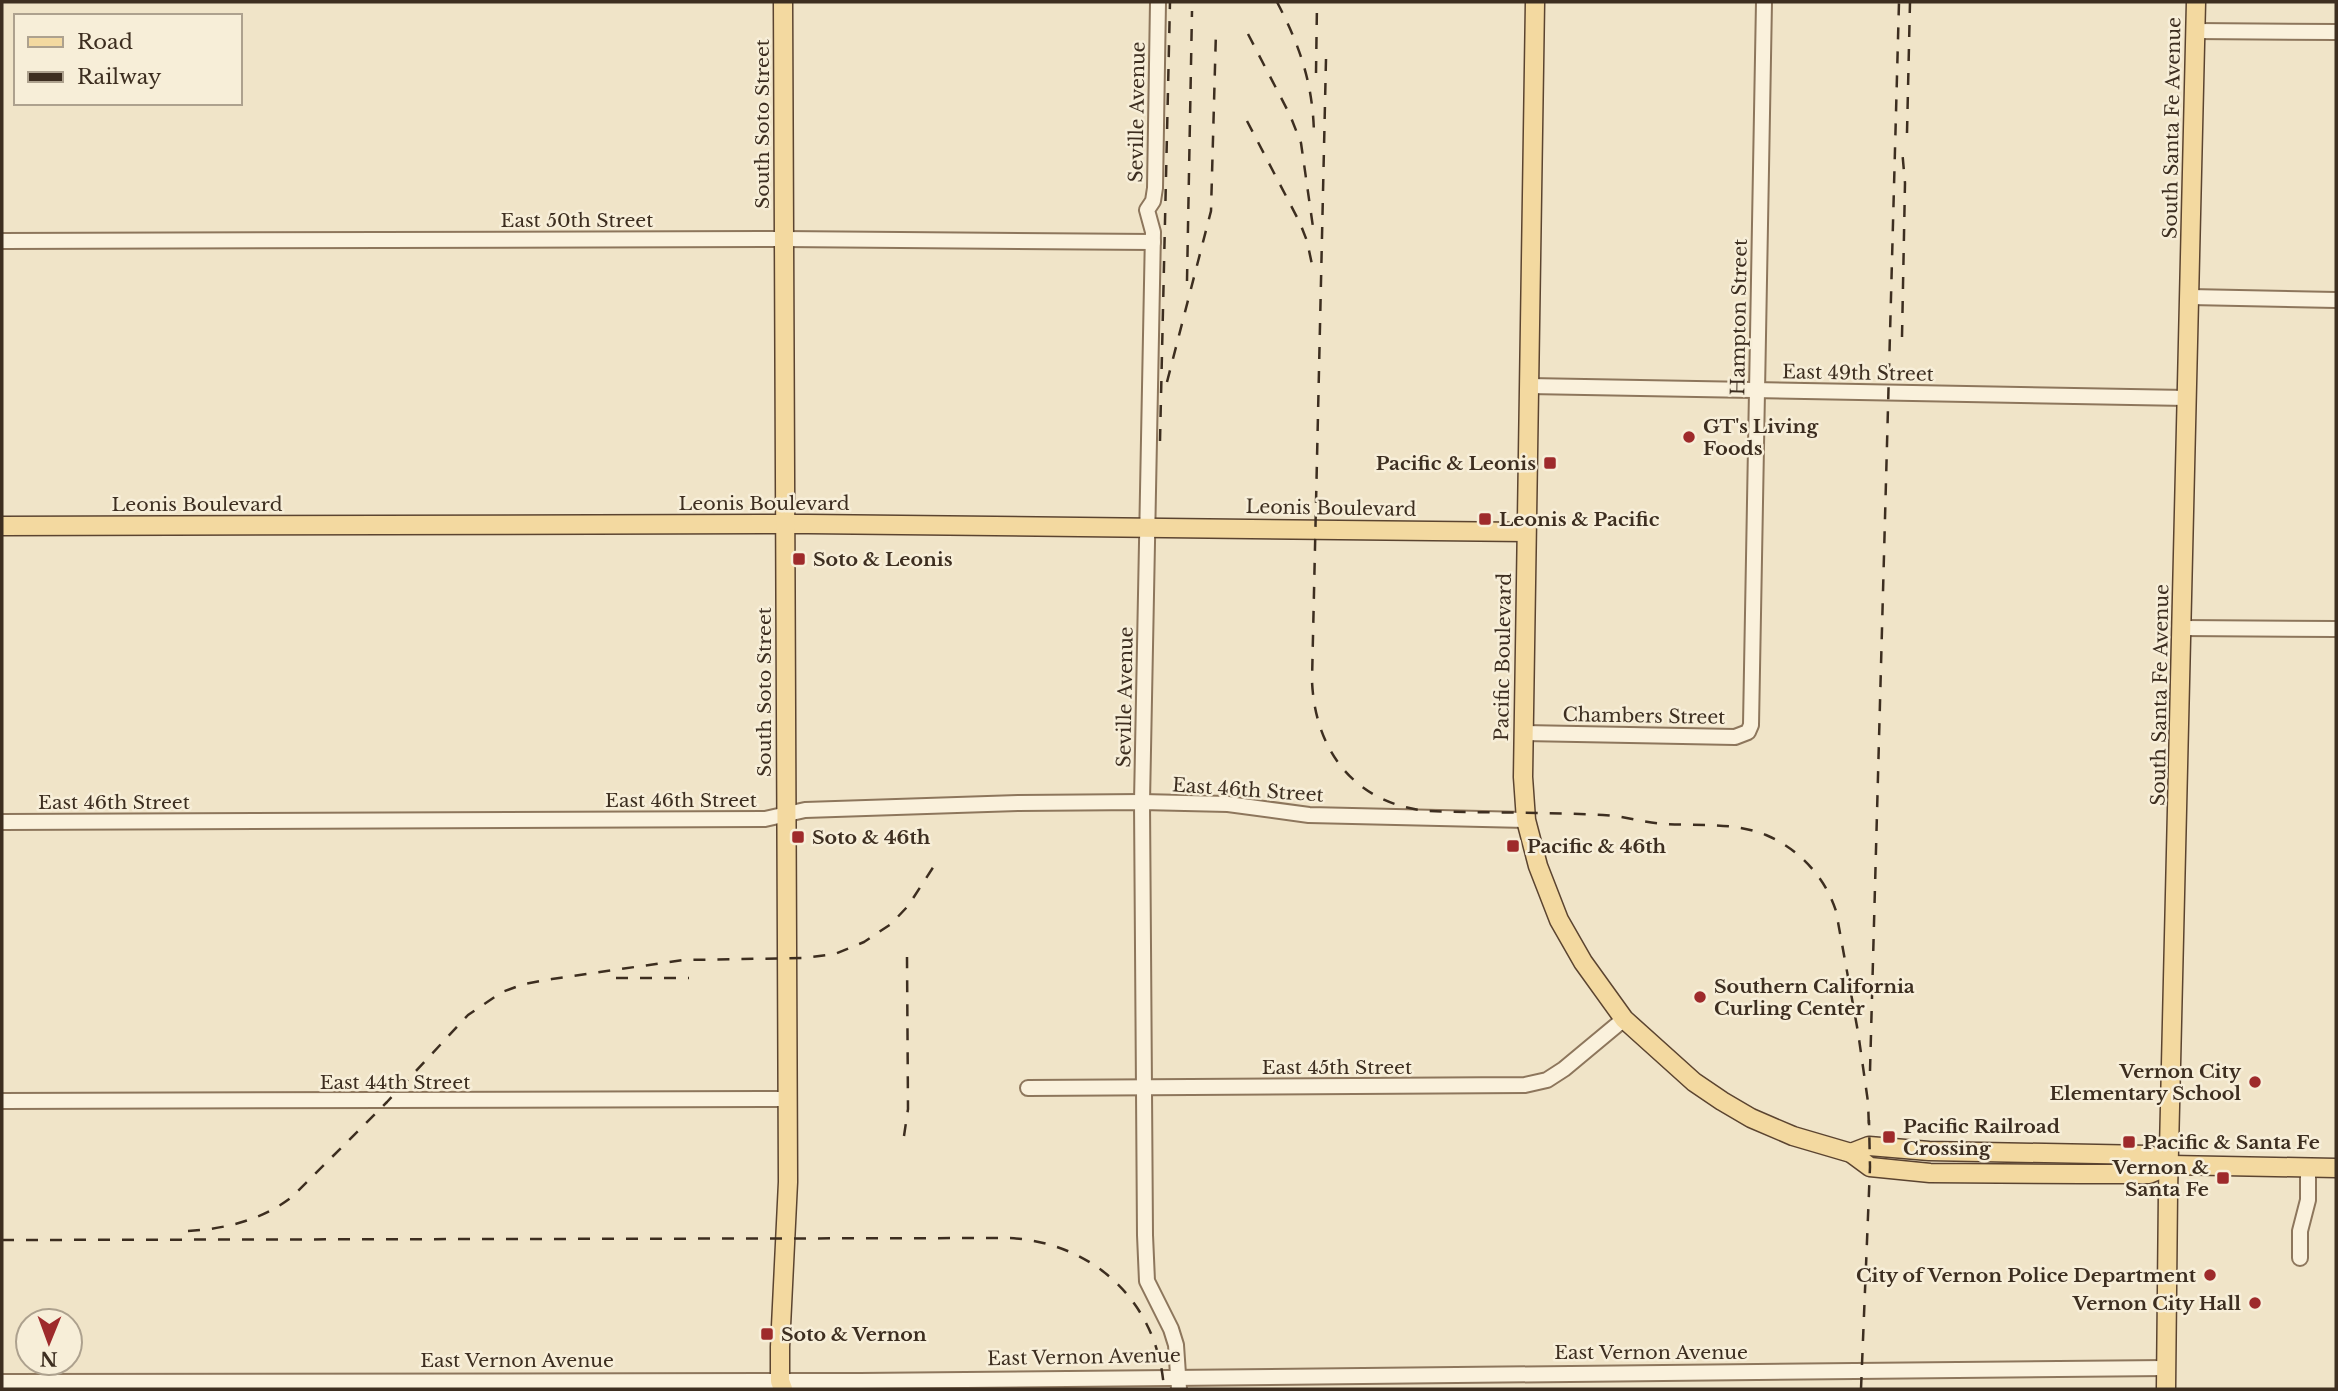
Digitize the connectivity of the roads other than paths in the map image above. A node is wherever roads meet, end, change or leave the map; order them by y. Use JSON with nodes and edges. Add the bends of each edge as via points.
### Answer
{"nodes":[{"id":1,"x":783,"y":2,"type":"edge"},
{"id":2,"x":1158,"y":2,"type":"edge"},
{"id":3,"x":1535,"y":2,"type":"edge"},
{"id":4,"x":1764,"y":2,"type":"edge"},
{"id":5,"x":2196,"y":2,"type":"edge"},
{"id":6,"x":2196,"y":31,"type":"junction"},
{"id":7,"x":2336,"y":32,"type":"edge"},
{"id":8,"x":783,"y":239,"type":"junction"},
{"id":9,"x":2,"y":241,"type":"edge"},
{"id":10,"x":1153,"y":242,"type":"junction"},
{"id":11,"x":2190,"y":298,"type":"junction"},
{"id":12,"x":2336,"y":300,"type":"edge"},
{"id":13,"x":1529,"y":386,"type":"junction"},
{"id":14,"x":1758,"y":390,"type":"junction"},
{"id":15,"x":2188,"y":398,"type":"junction"},
{"id":16,"x":785,"y":524,"type":"junction"},
{"id":17,"x":2,"y":526,"type":"edge"},
{"id":18,"x":1148,"y":526,"type":"junction"},
{"id":19,"x":1526,"y":532,"type":"junction"},
{"id":20,"x":2182,"y":628,"type":"junction"},
{"id":21,"x":2336,"y":629,"type":"edge"},
{"id":22,"x":1752,"y":717,"type":"joint"},
{"id":23,"x":1523,"y":733,"type":"junction"},
{"id":24,"x":1142,"y":802,"type":"junction"},
{"id":25,"x":785,"y":815,"type":"junction"},
{"id":26,"x":1526,"y":820,"type":"junction"},
{"id":27,"x":2,"y":822,"type":"edge"},
{"id":28,"x":1624,"y":1019,"type":"junction"},
{"id":29,"x":1028,"y":1088,"type":"dead end"},
{"id":30,"x":1144,"y":1088,"type":"junction"},
{"id":31,"x":788,"y":1099,"type":"junction"},
{"id":32,"x":2,"y":1101,"type":"edge"},
{"id":33,"x":2171,"y":1166,"type":"junction"},
{"id":34,"x":2308,"y":1167,"type":"junction"},
{"id":35,"x":2336,"y":1168,"type":"edge"},
{"id":36,"x":2300,"y":1258,"type":"dead end"},
{"id":37,"x":2166,"y":1368,"type":"junction"},
{"id":38,"x":2,"y":1382,"type":"edge"},
{"id":39,"x":1179,"y":1383,"type":"edge"},
{"id":40,"x":779,"y":1387,"type":"edge"},
{"id":41,"x":2166,"y":1389,"type":"edge"}],
"edges":[{"from":1,"to":8,"type":"main road","name":"South Soto Street"},
{"from":2,"to":10,"type":"street","name":"Seville Avenue","via":[[1156,188],[1147,210]]},
{"from":3,"to":13,"type":"main road","name":"Pacific Boulevard"},
{"from":4,"to":14,"type":"street","name":"Hampton Street"},
{"from":5,"to":6,"type":"main road","name":"South Santa Fe Avenue"},
{"from":6,"to":7,"type":"street"},
{"from":6,"to":11,"type":"main road","name":"South Santa Fe Avenue"},
{"from":8,"to":9,"type":"street","name":"East 50th Street"},
{"from":8,"to":10,"type":"street","name":"East 50th Street"},
{"from":8,"to":16,"type":"main road","name":"South Soto Street"},
{"from":10,"to":18,"type":"street","name":"Seville Avenue"},
{"from":11,"to":12,"type":"street"},
{"from":11,"to":15,"type":"main road","name":"South Santa Fe Avenue"},
{"from":13,"to":14,"type":"street","name":"East 49th Street"},
{"from":13,"to":19,"type":"main road","name":"Pacific Boulevard"},
{"from":14,"to":15,"type":"street","name":"East 49th Street"},
{"from":14,"to":22,"type":"street","name":"Hampton Street"},
{"from":15,"to":20,"type":"main road","name":"South Santa Fe Avenue"},
{"from":16,"to":17,"type":"main road","name":"Leonis Boulevard"},
{"from":16,"to":18,"type":"main road","name":"Leonis Boulevard"},
{"from":16,"to":25,"type":"main road","name":"South Soto Street"},
{"from":18,"to":19,"type":"main road","name":"Leonis Boulevard"},
{"from":18,"to":24,"type":"street","name":"Seville Avenue"},
{"from":19,"to":23,"type":"main road","name":"Pacific Boulevard"},
{"from":20,"to":21,"type":"street"},
{"from":20,"to":33,"type":"main road","name":"South Santa Fe Avenue"},
{"from":22,"to":23,"type":"street","name":"Chambers Street","via":[[1748,732],[1735,737]]},
{"from":23,"to":26,"type":"main road","name":"Pacific Boulevard"},
{"from":24,"to":25,"type":"street","name":"East 46th Street","via":[[828,809]]},
{"from":24,"to":26,"type":"street","name":"East 46th Street","via":[[1228,804],[1309,815]]},
{"from":24,"to":30,"type":"street","name":"Seville Avenue"},
{"from":25,"to":27,"type":"street","name":"East 46th Street","via":[[765,819]]},
{"from":25,"to":31,"type":"main road","name":"South Soto Street"},
{"from":26,"to":28,"type":"main road","name":"Pacific Boulevard","via":[[1559,920]]},
{"from":28,"to":30,"type":"street","name":"East 45th Street","via":[[1564,1069],[1547,1080],[1525,1085]]},
{"from":28,"to":33,"type":"main road","name":"Pacific Boulevard","via":[[1722,1101],[1793,1136],[1851,1153],[1870,1167],[1930,1173],[2149,1174]]},
{"from":29,"to":30,"type":"street","name":"East 45th Street"},
{"from":30,"to":39,"type":"street","name":"Seville Avenue","via":[[1146,1275],[1174,1340]]},
{"from":31,"to":32,"type":"street","name":"East 44th Street"},
{"from":31,"to":40,"type":"main road","name":"South Soto Street"},
{"from":33,"to":34,"type":"main road"},
{"from":33,"to":37,"type":"main road","name":"South Santa Fe Avenue"},
{"from":34,"to":35,"type":"main road"},
{"from":34,"to":36,"type":"street"},
{"from":37,"to":39,"type":"street","name":"East Vernon Avenue"},
{"from":37,"to":41,"type":"main road","name":"South Santa Fe Avenue"},
{"from":38,"to":40,"type":"street","name":"East Vernon Avenue"},
{"from":39,"to":40,"type":"street","name":"East Vernon Avenue"}]}
